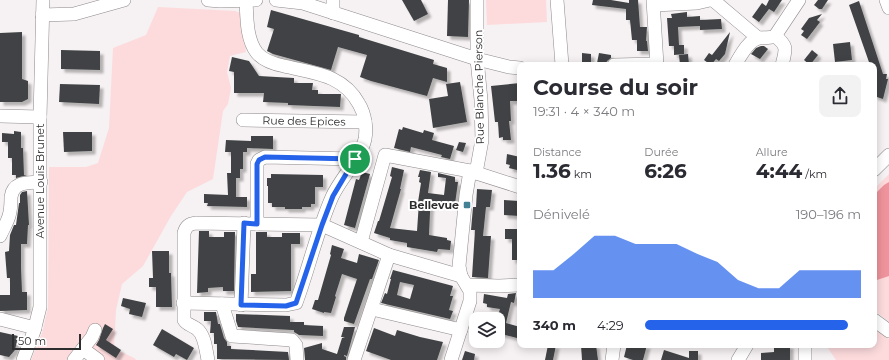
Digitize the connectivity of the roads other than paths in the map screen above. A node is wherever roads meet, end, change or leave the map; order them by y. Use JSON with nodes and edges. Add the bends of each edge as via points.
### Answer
{"nodes":[{"id":1,"x":43,"y":0,"type":"edge"},
{"id":2,"x":124,"y":0,"type":"edge"},
{"id":3,"x":208,"y":0,"type":"edge"},
{"id":4,"x":246,"y":0,"type":"edge"},
{"id":5,"x":256,"y":0,"type":"edge"},
{"id":6,"x":276,"y":0,"type":"edge"},
{"id":7,"x":333,"y":0,"type":"edge"},
{"id":8,"x":477,"y":0,"type":"edge"},
{"id":9,"x":557,"y":0,"type":"edge"},
{"id":10,"x":710,"y":0,"type":"edge"},
{"id":11,"x":713,"y":0,"type":"edge"},
{"id":12,"x":799,"y":0,"type":"edge"},
{"id":13,"x":654,"y":2,"type":"edge"},
{"id":14,"x":332,"y":13,"type":"junction"},
{"id":15,"x":42,"y":15,"type":"junction"},
{"id":16,"x":775,"y":36,"type":"junction"},
{"id":17,"x":758,"y":38,"type":"junction"},
{"id":18,"x":477,"y":59,"type":"junction"},
{"id":19,"x":562,"y":62,"type":"edge"},
{"id":20,"x":657,"y":62,"type":"edge"},
{"id":21,"x":737,"y":62,"type":"edge"},
{"id":22,"x":783,"y":62,"type":"edge"},
{"id":23,"x":517,"y":68,"type":"edge"},
{"id":24,"x":0,"y":116,"type":"edge"},
{"id":25,"x":40,"y":117,"type":"junction"},
{"id":26,"x":243,"y":120,"type":"dead end"},
{"id":27,"x":365,"y":122,"type":"junction"},
{"id":28,"x":889,"y":155,"type":"edge"},
{"id":29,"x":355,"y":159,"type":"junction"},
{"id":30,"x":877,"y":167,"type":"edge"},
{"id":31,"x":473,"y":172,"type":"junction"},
{"id":32,"x":41,"y":182,"type":"junction"},
{"id":33,"x":517,"y":186,"type":"edge"},
{"id":34,"x":244,"y":223,"type":"junction"},
{"id":35,"x":257,"y":224,"type":"junction"},
{"id":36,"x":322,"y":225,"type":"junction"},
{"id":37,"x":0,"y":236,"type":"edge"},
{"id":38,"x":361,"y":242,"type":"junction"},
{"id":39,"x":389,"y":255,"type":"junction"},
{"id":40,"x":464,"y":280,"type":"junction"},
{"id":41,"x":517,"y":285,"type":"edge"},
{"id":42,"x":183,"y":303,"type":"junction"},
{"id":43,"x":222,"y":304,"type":"junction"},
{"id":44,"x":241,"y":305,"type":"junction"},
{"id":45,"x":372,"y":309,"type":"junction"},
{"id":46,"x":0,"y":319,"type":"edge"},
{"id":47,"x":877,"y":322,"type":"edge"},
{"id":48,"x":35,"y":328,"type":"junction"},
{"id":49,"x":95,"y":330,"type":"dead end"},
{"id":50,"x":461,"y":330,"type":"junction"},
{"id":51,"x":889,"y":331,"type":"edge"},
{"id":52,"x":614,"y":348,"type":"edge"},
{"id":53,"x":745,"y":348,"type":"edge"},
{"id":54,"x":805,"y":348,"type":"edge"},
{"id":55,"x":83,"y":349,"type":"junction"},
{"id":56,"x":23,"y":360,"type":"edge"},
{"id":57,"x":74,"y":360,"type":"edge"},
{"id":58,"x":98,"y":360,"type":"edge"},
{"id":59,"x":208,"y":360,"type":"edge"},
{"id":60,"x":297,"y":360,"type":"edge"},
{"id":61,"x":354,"y":360,"type":"edge"},
{"id":62,"x":451,"y":360,"type":"edge"},
{"id":63,"x":612,"y":360,"type":"edge"},
{"id":64,"x":738,"y":360,"type":"edge"},
{"id":65,"x":805,"y":360,"type":"edge"}],
"edges":[{"from":1,"to":15,"type":"street","name":"Avenue Louis Brunet"},
{"from":2,"to":15,"type":"street","via":[[74,14]]},
{"from":3,"to":4,"type":"street"},
{"from":4,"to":5,"type":"street"},
{"from":4,"to":27,"type":"street","via":[[250,38],[258,54],[273,64],[335,79],[354,95]]},
{"from":6,"to":14,"type":"street","via":[[303,4]]},
{"from":7,"to":14,"type":"street"},
{"from":8,"to":18,"type":"street","name":"Rue Blanche Pierson"},
{"from":9,"to":19,"type":"street"},
{"from":10,"to":13,"type":"street","via":[[697,3]]},
{"from":11,"to":17,"type":"street"},
{"from":12,"to":16,"type":"street"},
{"from":13,"to":20,"type":"street"},
{"from":14,"to":18,"type":"street"},
{"from":15,"to":25,"type":"street","name":"Avenue Louis Brunet"},
{"from":16,"to":17,"type":"street"},
{"from":16,"to":22,"type":"street","via":[[784,44]]},
{"from":17,"to":21,"type":"street","via":[[748,45]]},
{"from":18,"to":23,"type":"street"},
{"from":18,"to":31,"type":"street","name":"Rue Blanche Pierson","via":[[482,140],[481,161]]},
{"from":24,"to":25,"type":"street"},
{"from":25,"to":32,"type":"street","name":"Avenue Louis Brunet"},
{"from":26,"to":27,"type":"street","name":"Rue des Epices"},
{"from":27,"to":29,"type":"street","via":[[365,140]]},
{"from":28,"to":30,"type":"street"},
{"from":29,"to":35,"type":"street","via":[[265,157],[259,160]]},
{"from":29,"to":36,"type":"street","via":[[333,196]]},
{"from":31,"to":33,"type":"street"},
{"from":31,"to":38,"type":"street","via":[[385,155]]},
{"from":31,"to":40,"type":"street","name":"Rue Blanche Pierson","via":[[466,195],[460,266]]},
{"from":32,"to":37,"type":"street","via":[[17,185],[11,196],[9,216]]},
{"from":32,"to":48,"type":"street","name":"Avenue Louis Brunet","via":[[40,307]]},
{"from":34,"to":35,"type":"street"},
{"from":34,"to":42,"type":"street","via":[[196,223],[186,228]]},
{"from":34,"to":44,"type":"street"},
{"from":35,"to":36,"type":"street"},
{"from":36,"to":38,"type":"street"},
{"from":36,"to":44,"type":"street","via":[[296,303],[286,306]]},
{"from":38,"to":39,"type":"street"},
{"from":39,"to":40,"type":"street"},
{"from":39,"to":45,"type":"street"},
{"from":40,"to":41,"type":"street"},
{"from":40,"to":50,"type":"street","name":"Rue Blanche Pierson","via":[[470,291],[470,301]]},
{"from":42,"to":43,"type":"street"},
{"from":42,"to":59,"type":"street","via":[[184,320],[200,332]]},
{"from":43,"to":44,"type":"street"},
{"from":43,"to":60,"type":"street","via":[[232,336],[292,340],[296,345]]},
{"from":45,"to":50,"type":"street"},
{"from":45,"to":61,"type":"street"},
{"from":46,"to":48,"type":"street"},
{"from":47,"to":51,"type":"street"},
{"from":48,"to":56,"type":"street","name":"Avenue Louis Brunet"},
{"from":49,"to":55,"type":"street"},
{"from":50,"to":62,"type":"street","name":"Rue Blanche Pierson"},
{"from":52,"to":63,"type":"street"},
{"from":53,"to":64,"type":"street"},
{"from":54,"to":65,"type":"street"},
{"from":55,"to":57,"type":"street"},
{"from":55,"to":58,"type":"street"}]}
